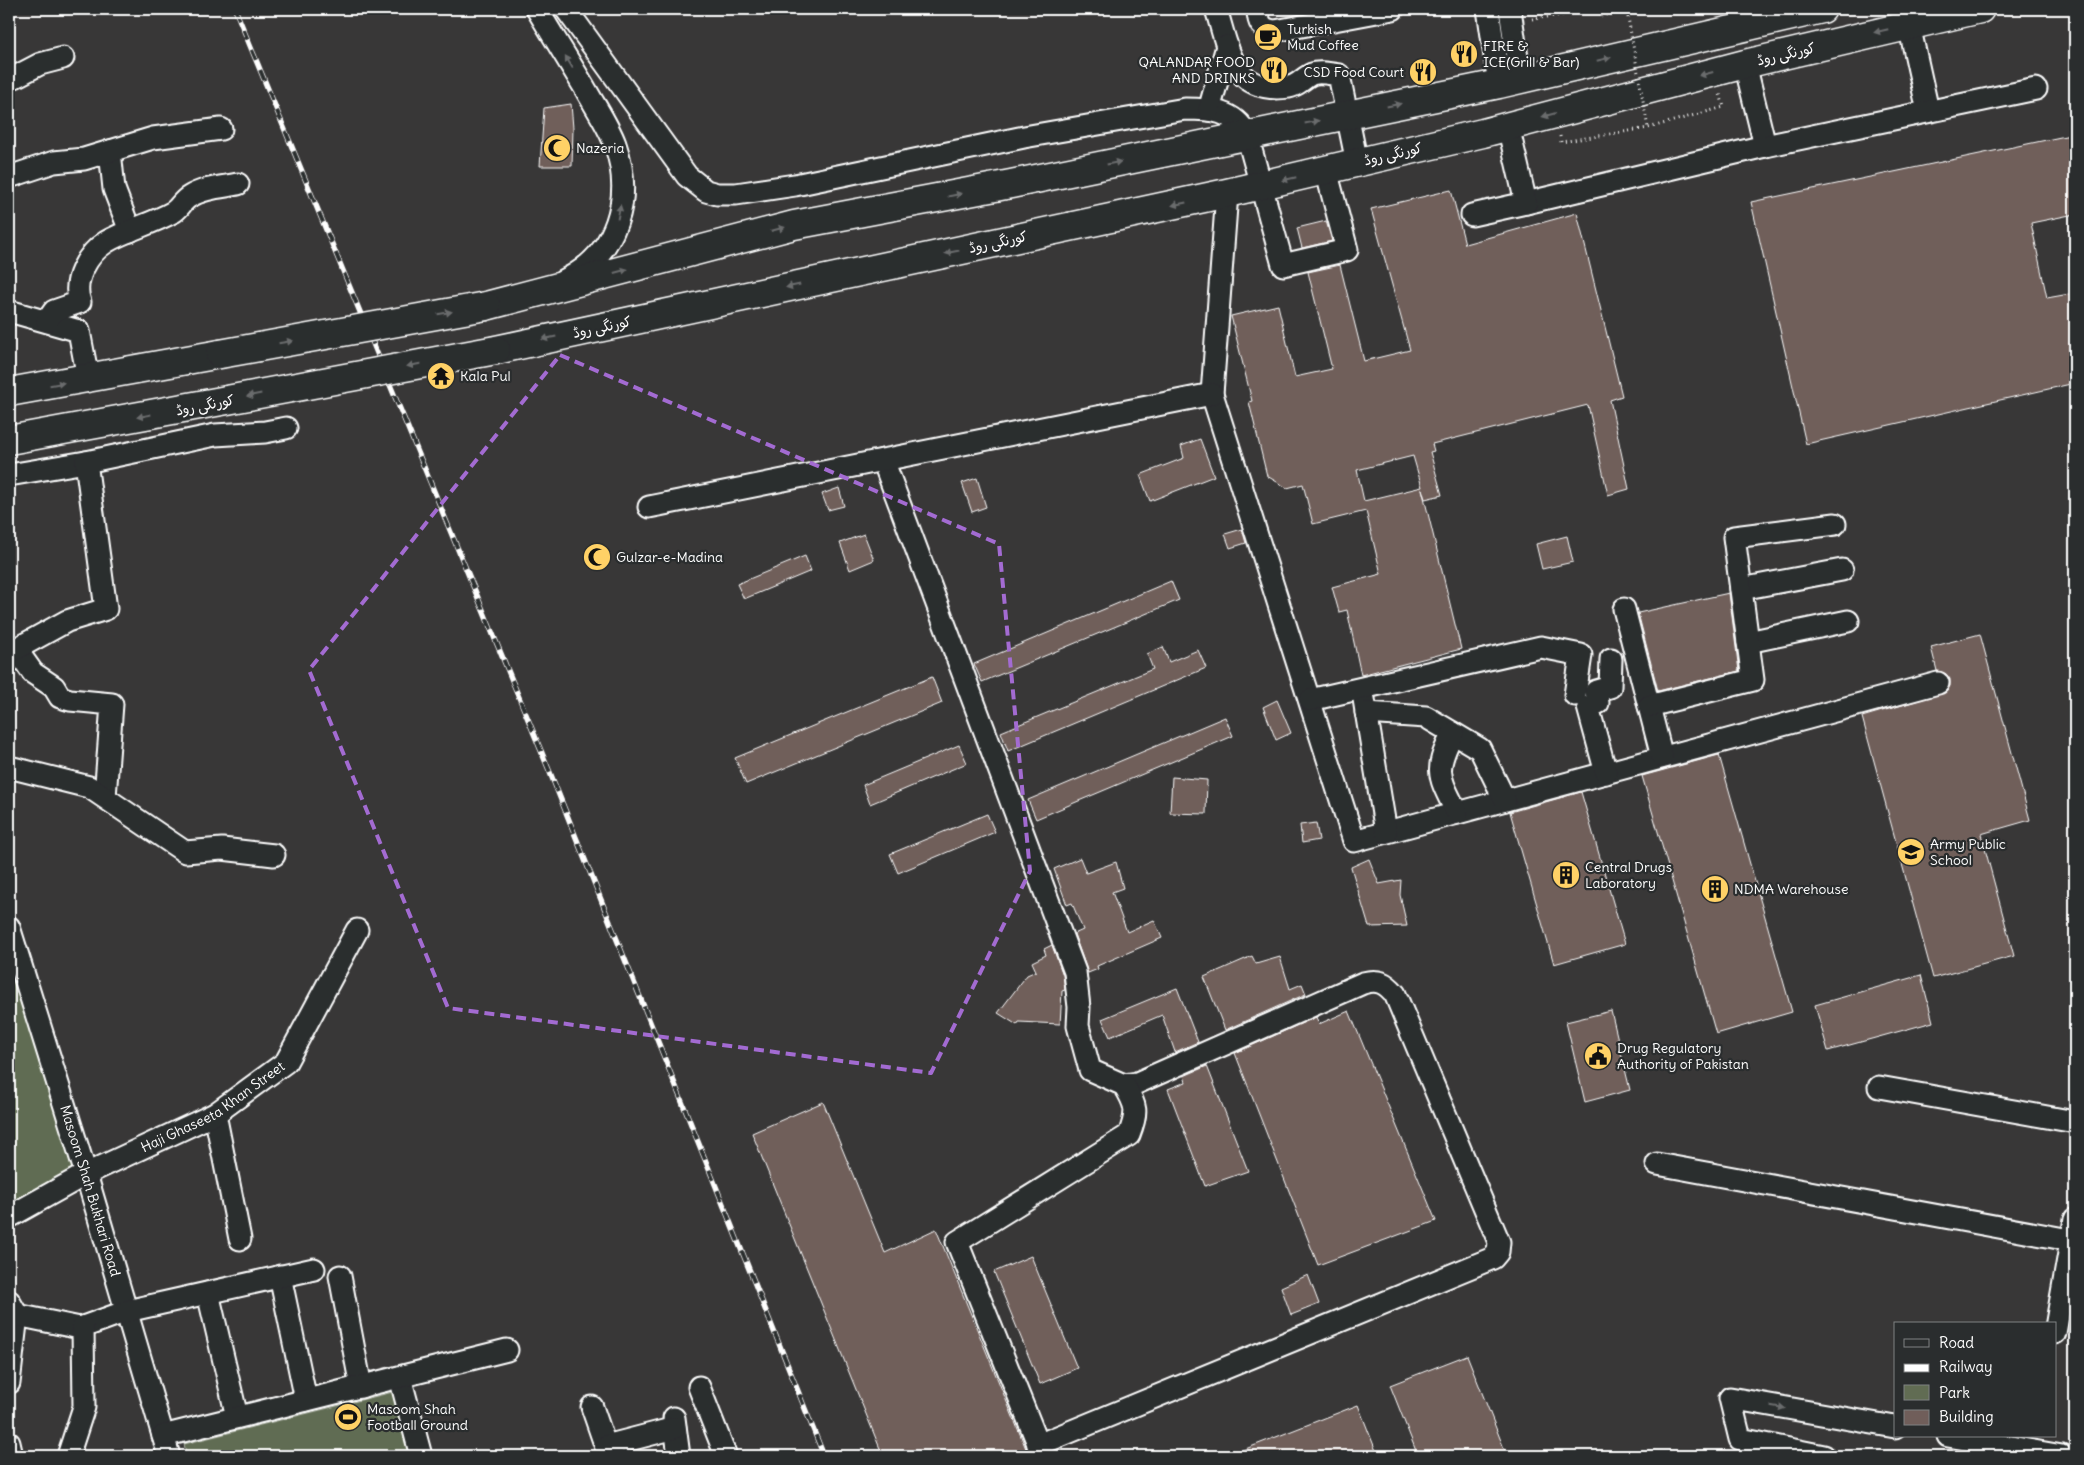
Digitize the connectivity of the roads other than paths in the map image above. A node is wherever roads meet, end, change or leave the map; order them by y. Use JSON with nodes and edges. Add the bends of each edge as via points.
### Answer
{"nodes":[{"id":1,"x":537,"y":9,"type":"edge"},
{"id":2,"x":566,"y":9,"type":"edge"},
{"id":3,"x":1216,"y":9,"type":"edge"},
{"id":4,"x":1258,"y":9,"type":"edge"},
{"id":5,"x":1393,"y":9,"type":"edge"},
{"id":6,"x":1488,"y":9,"type":"edge"},
{"id":7,"x":1510,"y":9,"type":"edge"},
{"id":8,"x":1822,"y":9,"type":"edge"},
{"id":9,"x":1980,"y":9,"type":"edge"},
{"id":10,"x":1909,"y":25,"type":"junction"},
{"id":11,"x":1227,"y":46,"type":"junction"},
{"id":12,"x":63,"y":58,"type":"dead end"},
{"id":13,"x":1745,"y":64,"type":"junction"},
{"id":14,"x":9,"y":76,"type":"edge"},
{"id":15,"x":1509,"y":82,"type":"junction"},
{"id":16,"x":2036,"y":89,"type":"dead end"},
{"id":17,"x":1209,"y":110,"type":"junction"},
{"id":18,"x":1928,"y":111,"type":"junction"},
{"id":19,"x":1346,"y":115,"type":"junction"},
{"id":20,"x":1508,"y":126,"type":"junction"},
{"id":21,"x":221,"y":129,"type":"dead end"},
{"id":22,"x":1247,"y":134,"type":"junction"},
{"id":23,"x":1765,"y":146,"type":"junction"},
{"id":24,"x":110,"y":151,"type":"junction"},
{"id":25,"x":1357,"y":163,"type":"junction"},
{"id":26,"x":1326,"y":170,"type":"junction"},
{"id":27,"x":9,"y":177,"type":"edge"},
{"id":28,"x":238,"y":184,"type":"dead end"},
{"id":29,"x":1261,"y":185,"type":"junction"},
{"id":30,"x":1227,"y":193,"type":"junction"},
{"id":31,"x":1526,"y":203,"type":"junction"},
{"id":32,"x":1472,"y":215,"type":"dead end"},
{"id":33,"x":130,"y":231,"type":"junction"},
{"id":34,"x":540,"y":292,"type":"junction"},
{"id":35,"x":9,"y":311,"type":"edge"},
{"id":36,"x":47,"y":321,"type":"junction"},
{"id":37,"x":88,"y":378,"type":"junction"},
{"id":38,"x":9,"y":392,"type":"edge"},
{"id":39,"x":1212,"y":394,"type":"junction"},
{"id":40,"x":286,"y":428,"type":"dead end"},
{"id":41,"x":9,"y":440,"type":"edge"},
{"id":42,"x":883,"y":460,"type":"junction"},
{"id":43,"x":86,"y":462,"type":"junction"},
{"id":44,"x":9,"y":475,"type":"edge"},
{"id":45,"x":649,"y":507,"type":"dead end"},
{"id":46,"x":1836,"y":524,"type":"dead end"},
{"id":47,"x":1842,"y":570,"type":"dead end"},
{"id":48,"x":1741,"y":590,"type":"junction"},
{"id":49,"x":1624,"y":609,"type":"dead end"},
{"id":50,"x":1848,"y":621,"type":"dead end"},
{"id":51,"x":1748,"y":642,"type":"junction"},
{"id":52,"x":13,"y":650,"type":"edge"},
{"id":53,"x":1611,"y":659,"type":"dead end"},
{"id":54,"x":1938,"y":683,"type":"dead end"},
{"id":55,"x":1362,"y":688,"type":"junction"},
{"id":56,"x":1575,"y":695,"type":"dead end"},
{"id":57,"x":1310,"y":700,"type":"junction"},
{"id":58,"x":1649,"y":706,"type":"junction"},
{"id":59,"x":1366,"y":713,"type":"junction"},
{"id":60,"x":1453,"y":733,"type":"junction"},
{"id":61,"x":1662,"y":757,"type":"junction"},
{"id":62,"x":9,"y":767,"type":"edge"},
{"id":63,"x":1606,"y":773,"type":"junction"},
{"id":64,"x":105,"y":798,"type":"junction"},
{"id":65,"x":1505,"y":800,"type":"junction"},
{"id":66,"x":1457,"y":813,"type":"junction"},
{"id":67,"x":1386,"y":832,"type":"junction"},
{"id":68,"x":274,"y":854,"type":"dead end"},
{"id":69,"x":9,"y":927,"type":"edge"},
{"id":70,"x":357,"y":930,"type":"dead end"},
{"id":71,"x":1124,"y":1085,"type":"junction"},
{"id":72,"x":1879,"y":1087,"type":"dead end"},
{"id":73,"x":215,"y":1114,"type":"junction"},
{"id":74,"x":2075,"y":1122,"type":"edge"},
{"id":75,"x":1657,"y":1164,"type":"dead end"},
{"id":76,"x":86,"y":1174,"type":"junction"},
{"id":77,"x":9,"y":1217,"type":"edge"},
{"id":78,"x":2075,"y":1219,"type":"edge"},
{"id":79,"x":240,"y":1239,"type":"dead end"},
{"id":80,"x":2073,"y":1241,"type":"edge"},
{"id":81,"x":314,"y":1269,"type":"dead end"},
{"id":82,"x":280,"y":1276,"type":"junction"},
{"id":83,"x":340,"y":1276,"type":"dead end"},
{"id":84,"x":208,"y":1293,"type":"junction"},
{"id":85,"x":126,"y":1311,"type":"junction"},
{"id":86,"x":11,"y":1312,"type":"edge"},
{"id":87,"x":83,"y":1327,"type":"junction"},
{"id":88,"x":2056,"y":1328,"type":"edge"},
{"id":89,"x":507,"y":1350,"type":"dead end"},
{"id":90,"x":400,"y":1377,"type":"junction"},
{"id":91,"x":9,"y":1383,"type":"edge"},
{"id":92,"x":361,"y":1387,"type":"junction"},
{"id":93,"x":699,"y":1387,"type":"dead end"},
{"id":94,"x":306,"y":1400,"type":"junction"},
{"id":95,"x":592,"y":1407,"type":"dead end"},
{"id":96,"x":237,"y":1417,"type":"junction"},
{"id":97,"x":1894,"y":1427,"type":"edge"},
{"id":98,"x":163,"y":1436,"type":"junction"},
{"id":99,"x":1962,"y":1438,"type":"edge"},
{"id":100,"x":9,"y":1443,"type":"edge"},
{"id":101,"x":2035,"y":1448,"type":"edge"},
{"id":102,"x":607,"y":1451,"type":"edge"},
{"id":103,"x":1040,"y":1451,"type":"edge"},
{"id":104,"x":12,"y":1456,"type":"edge"},
{"id":105,"x":68,"y":1456,"type":"edge"},
{"id":106,"x":169,"y":1456,"type":"edge"},
{"id":107,"x":421,"y":1456,"type":"edge"},
{"id":108,"x":678,"y":1456,"type":"edge"},
{"id":109,"x":726,"y":1456,"type":"edge"},
{"id":110,"x":1824,"y":1456,"type":"edge"},
{"id":111,"x":2062,"y":1456,"type":"edge"}],
"edges":[{"from":34,"to":1,"type":"street","one_way":true,"via":[[579,273],[595,260],[609,241],[620,216],[623,189],[619,158],[607,125]]},
{"from":2,"to":17,"type":"street","via":[[687,176],[699,187],[717,194],[795,185],[1024,137],[1185,109]]},
{"from":3,"to":11,"type":"street"},
{"from":4,"to":5,"type":"street","via":[[1261,25],[1266,30],[1275,31]]},
{"from":6,"to":15,"type":"street"},
{"from":7,"to":15,"type":"street"},
{"from":15,"to":8,"type":"main road","one_way":true},
{"from":9,"to":10,"type":"main road","name":"کورنگی روڈ"},
{"from":10,"to":13,"type":"main road","name":"کورنگی روڈ","one_way":true},
{"from":10,"to":18,"type":"street"},
{"from":11,"to":17,"type":"street"},
{"from":11,"to":19,"type":"street","via":[[1240,75],[1263,87],[1291,87],[1313,73],[1339,75]]},
{"from":12,"to":14,"type":"street","via":[[40,64],[15,77]]},
{"from":13,"to":20,"type":"main road","name":"کورنگی روڈ","one_way":true},
{"from":13,"to":23,"type":"street"},
{"from":19,"to":15,"type":"main road","one_way":true},
{"from":16,"to":18,"type":"street"},
{"from":17,"to":22,"type":"street","via":[[1230,116],[1242,124]]},
{"from":18,"to":23,"type":"street"},
{"from":22,"to":19,"type":"main road","one_way":true},
{"from":19,"to":25,"type":"street"},
{"from":20,"to":25,"type":"main road","name":"کورنگی روڈ"},
{"from":20,"to":31,"type":"street"},
{"from":21,"to":24,"type":"street","via":[[152,138]]},
{"from":22,"to":29,"type":"street"},
{"from":34,"to":22,"type":"main road","one_way":true,"via":[[794,225],[1011,184]]},
{"from":23,"to":31,"type":"street"},
{"from":24,"to":27,"type":"street","via":[[84,159],[54,162]]},
{"from":24,"to":33,"type":"street","via":[[114,188]]},
{"from":25,"to":26,"type":"main road","name":"کورنگی روڈ"},
{"from":26,"to":29,"type":"main road","name":"کورنگی روڈ","one_way":true},
{"from":26,"to":29,"type":"street","via":[[1347,250],[1283,265]]},
{"from":28,"to":33,"type":"street","via":[[198,192],[183,201],[175,211]]},
{"from":29,"to":30,"type":"main road","name":"کورنگی روڈ"},
{"from":30,"to":39,"type":"street"},
{"from":30,"to":41,"type":"main road","name":"کورنگی روڈ","one_way":true,"bridge":true,"via":[[496,350]]},
{"from":31,"to":32,"type":"street"},
{"from":33,"to":36,"type":"street","via":[[105,243],[86,263],[77,294],[80,302],[54,311]]},
{"from":37,"to":34,"type":"main road","one_way":true,"bridge":true,"via":[[486,306]]},
{"from":35,"to":36,"type":"street"},
{"from":36,"to":37,"type":"street","via":[[79,331]]},
{"from":38,"to":37,"type":"main road","one_way":true},
{"from":39,"to":42,"type":"street"},
{"from":39,"to":57,"type":"street"},
{"from":40,"to":43,"type":"street","via":[[215,435]]},
{"from":42,"to":45,"type":"street"},
{"from":42,"to":71,"type":"street","via":[[1075,972],[1078,1026],[1090,1070]]},
{"from":43,"to":44,"type":"street"},
{"from":43,"to":52,"type":"street","via":[[106,609],[67,621]]},
{"from":46,"to":48,"type":"street","via":[[1734,538]]},
{"from":47,"to":48,"type":"street"},
{"from":48,"to":51,"type":"street"},
{"from":49,"to":58,"type":"street"},
{"from":50,"to":51,"type":"street"},
{"from":51,"to":58,"type":"street","via":[[1753,680]]},
{"from":52,"to":64,"type":"street","via":[[60,696],[112,704]]},
{"from":53,"to":63,"type":"street","via":[[1610,687],[1596,691],[1598,703],[1588,707]]},
{"from":54,"to":61,"type":"street"},
{"from":55,"to":56,"type":"street","via":[[1541,647],[1581,656]]},
{"from":55,"to":57,"type":"street"},
{"from":55,"to":59,"type":"street"},
{"from":57,"to":67,"type":"street","via":[[1354,840]]},
{"from":58,"to":61,"type":"street"},
{"from":59,"to":60,"type":"street","via":[[1426,717]]},
{"from":59,"to":67,"type":"street"},
{"from":60,"to":65,"type":"street","via":[[1480,749]]},
{"from":60,"to":66,"type":"street","via":[[1442,756],[1440,778]]},
{"from":61,"to":63,"type":"street"},
{"from":62,"to":64,"type":"street","via":[[89,787]]},
{"from":63,"to":65,"type":"street"},
{"from":64,"to":68,"type":"street","via":[[185,852],[222,849]]},
{"from":65,"to":66,"type":"street"},
{"from":66,"to":67,"type":"street"},
{"from":69,"to":76,"type":"street","name":"Masoom Shah Bukhari Road"},
{"from":70,"to":73,"type":"street","name":"Haji Ghaseeta Khan Street","via":[[286,1062]]},
{"from":71,"to":103,"type":"street","via":[[1135,1104],[1136,1119],[1130,1136],[957,1242]]},
{"from":71,"to":103,"type":"street","via":[[1137,1083],[1363,984],[1382,981],[1395,994],[1499,1242],[1498,1252],[1493,1258]]},
{"from":72,"to":74,"type":"street"},
{"from":73,"to":76,"type":"street","name":"Haji Ghaseeta Khan Street"},
{"from":73,"to":79,"type":"street"},
{"from":75,"to":80,"type":"street"},
{"from":76,"to":77,"type":"street","name":"Haji Ghaseeta Khan Street"},
{"from":76,"to":85,"type":"street","name":"Masoom Shah Bukhari Road"},
{"from":78,"to":80,"type":"street"},
{"from":80,"to":88,"type":"street"},
{"from":81,"to":82,"type":"street"},
{"from":82,"to":84,"type":"street"},
{"from":82,"to":94,"type":"street"},
{"from":83,"to":92,"type":"street"},
{"from":84,"to":85,"type":"street"},
{"from":84,"to":96,"type":"street"},
{"from":85,"to":87,"type":"street"},
{"from":85,"to":98,"type":"street","name":"Masoom Shah Bukhari Road"},
{"from":86,"to":87,"type":"street"},
{"from":86,"to":91,"type":"street"},
{"from":87,"to":105,"type":"street","via":[[84,1407]]},
{"from":89,"to":90,"type":"street"},
{"from":90,"to":92,"type":"street"},
{"from":90,"to":107,"type":"street"},
{"from":92,"to":94,"type":"street"},
{"from":93,"to":109,"type":"street"},
{"from":94,"to":96,"type":"street"},
{"from":95,"to":102,"type":"street"},
{"from":96,"to":98,"type":"street"},
{"from":110,"to":97,"type":"street","one_way":true,"via":[[1740,1439],[1730,1398]]},
{"from":98,"to":106,"type":"street","name":"Masoom Shah Bukhari Road"},
{"from":99,"to":101,"type":"street"},
{"from":100,"to":104,"type":"street"},
{"from":101,"to":111,"type":"street"},
{"from":102,"to":108,"type":"street","via":[[675,1423]]}]}
